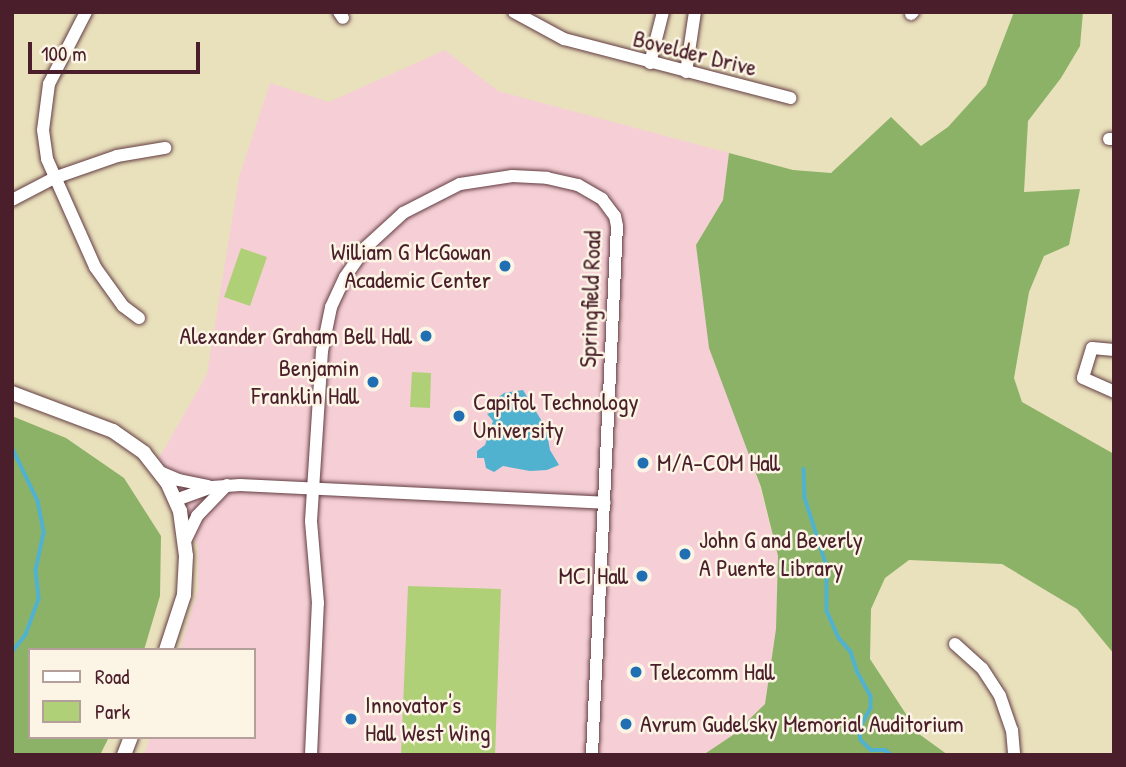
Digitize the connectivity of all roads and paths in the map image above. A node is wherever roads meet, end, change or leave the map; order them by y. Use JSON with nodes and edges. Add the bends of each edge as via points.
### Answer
{"nodes":[{"id":1,"x":86,"y":12,"type":"edge"},
{"id":2,"x":514,"y":12,"type":"edge"},
{"id":3,"x":663,"y":12,"type":"edge"},
{"id":4,"x":695,"y":12,"type":"edge"},
{"id":5,"x":530,"y":17,"type":"edge"},
{"id":6,"x":650,"y":63,"type":"junction"},
{"id":7,"x":686,"y":72,"type":"junction"},
{"id":8,"x":790,"y":97,"type":"dead end"},
{"id":9,"x":164,"y":148,"type":"dead end"},
{"id":10,"x":54,"y":178,"type":"junction"},
{"id":11,"x":12,"y":200,"type":"edge"},
{"id":12,"x":139,"y":318,"type":"dead end"},
{"id":13,"x":1114,"y":350,"type":"edge"},
{"id":14,"x":12,"y":393,"type":"edge"},
{"id":15,"x":1114,"y":393,"type":"edge"},
{"id":16,"x":160,"y":472,"type":"junction"},
{"id":17,"x":226,"y":485,"type":"junction"},
{"id":18,"x":212,"y":487,"type":"junction"},
{"id":19,"x":313,"y":489,"type":"junction"},
{"id":20,"x":176,"y":500,"type":"junction"},
{"id":21,"x":605,"y":503,"type":"junction"},
{"id":22,"x":185,"y":541,"type":"junction"},
{"id":23,"x":955,"y":644,"type":"dead end"},
{"id":24,"x":167,"y":648,"type":"edge"},
{"id":25,"x":311,"y":755,"type":"edge"},
{"id":26,"x":592,"y":755,"type":"edge"},
{"id":27,"x":1014,"y":755,"type":"edge"}],
"edges":[{"from":1,"to":10,"type":"street","via":[[49,84],[43,130]]},
{"from":2,"to":5,"type":"street","name":"Bovelder Drive"},
{"from":3,"to":6,"type":"street"},
{"from":4,"to":7,"type":"street"},
{"from":5,"to":6,"type":"street","name":"Bovelder Drive","via":[[564,39]]},
{"from":6,"to":7,"type":"street","name":"Bovelder Drive"},
{"from":7,"to":8,"type":"street","name":"Bovelder Drive"},
{"from":9,"to":10,"type":"street","via":[[117,156]]},
{"from":10,"to":11,"type":"street"},
{"from":10,"to":12,"type":"street","via":[[95,267],[123,306]]},
{"from":13,"to":15,"type":"street","via":[[1092,348],[1083,378]]},
{"from":14,"to":16,"type":"street","via":[[113,431],[135,445]]},
{"from":16,"to":18,"type":"street"},
{"from":16,"to":20,"type":"street"},
{"from":17,"to":18,"type":"street"},
{"from":17,"to":19,"type":"street"},
{"from":17,"to":22,"type":"street","via":[[197,516]]},
{"from":18,"to":20,"type":"street"},
{"from":19,"to":21,"type":"street"},
{"from":19,"to":21,"type":"street","name":"Springfield Road","via":[[324,335],[331,307],[354,262],[387,225],[439,192],[483,179],[530,177],[578,185],[603,199],[615,216]]},
{"from":19,"to":25,"type":"street","name":"Springfield Road","via":[[311,535],[318,603]]},
{"from":20,"to":22,"type":"street"},
{"from":21,"to":26,"type":"street","name":"Springfield Road"},
{"from":22,"to":24,"type":"street","via":[[184,594]]},
{"from":23,"to":27,"type":"street","via":[[982,668],[1000,696],[1012,730]]}]}
